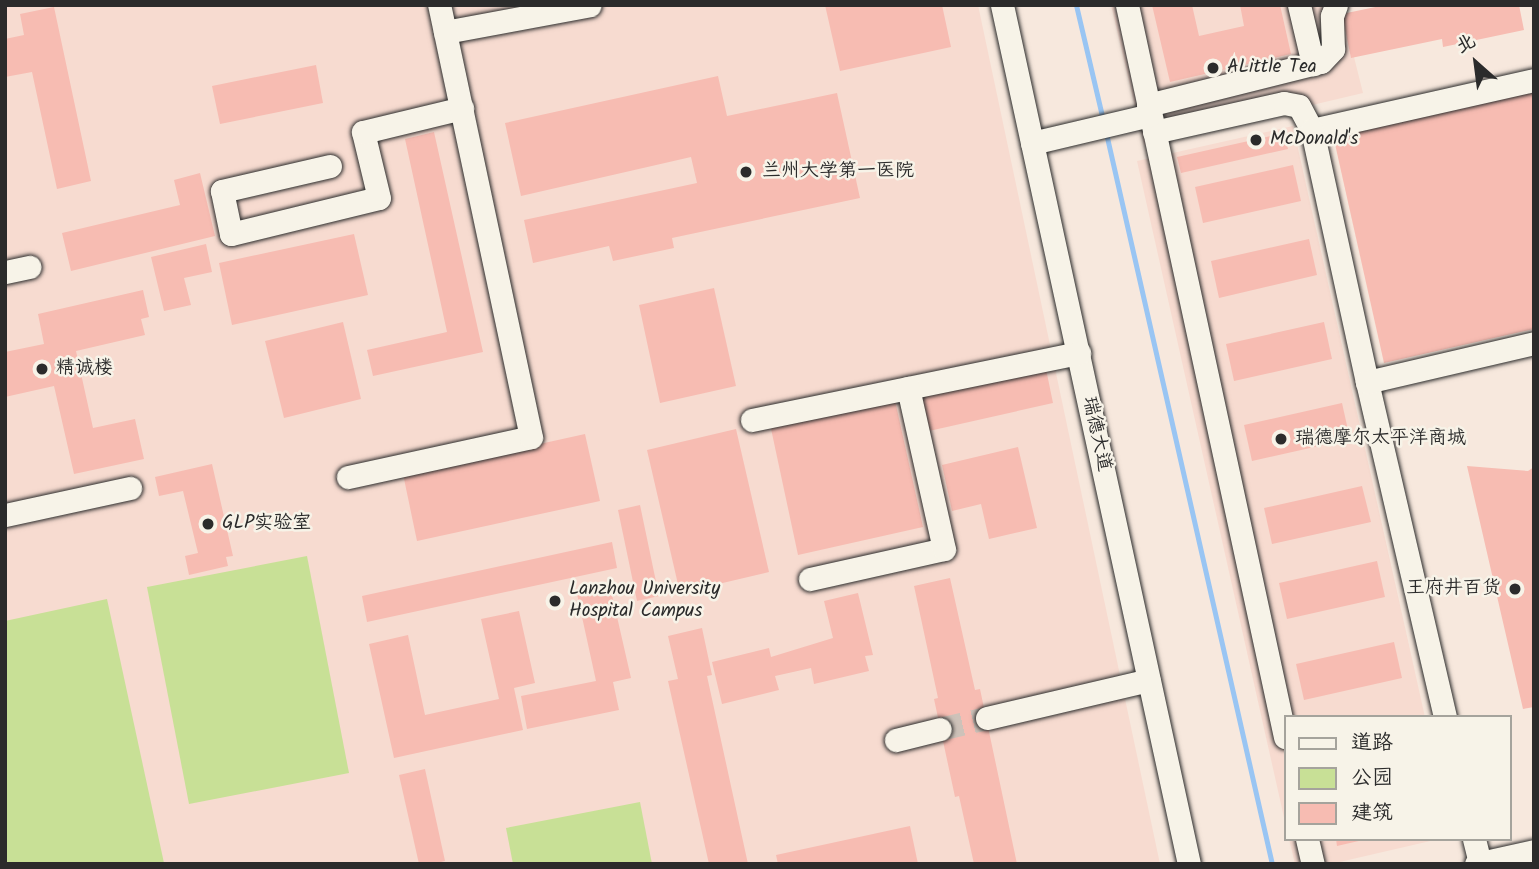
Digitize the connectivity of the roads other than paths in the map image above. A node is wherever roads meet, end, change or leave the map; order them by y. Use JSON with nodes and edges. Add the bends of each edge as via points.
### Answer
{"nodes":[{"id":1,"x":439,"y":5,"type":"edge"},
{"id":2,"x":590,"y":5,"type":"edge"},
{"id":3,"x":1002,"y":5,"type":"edge"},
{"id":4,"x":1127,"y":5,"type":"edge"},
{"id":5,"x":1299,"y":5,"type":"edge"},
{"id":6,"x":1336,"y":5,"type":"edge"},
{"id":7,"x":445,"y":32,"type":"junction"},
{"id":8,"x":1313,"y":64,"type":"junction"},
{"id":9,"x":1534,"y":80,"type":"edge"},
{"id":10,"x":462,"y":107,"type":"junction"},
{"id":11,"x":1151,"y":117,"type":"junction"},
{"id":12,"x":1312,"y":130,"type":"junction"},
{"id":13,"x":1032,"y":143,"type":"junction"},
{"id":14,"x":330,"y":166,"type":"dead end"},
{"id":15,"x":29,"y":267,"type":"dead end"},
{"id":16,"x":5,"y":272,"type":"edge"},
{"id":17,"x":1534,"y":343,"type":"edge"},
{"id":18,"x":1079,"y":354,"type":"junction"},
{"id":19,"x":1367,"y":382,"type":"junction"},
{"id":20,"x":908,"y":388,"type":"junction"},
{"id":21,"x":752,"y":420,"type":"dead end"},
{"id":22,"x":348,"y":477,"type":"dead end"},
{"id":23,"x":130,"y":488,"type":"dead end"},
{"id":24,"x":5,"y":515,"type":"edge"},
{"id":25,"x":810,"y":579,"type":"dead end"},
{"id":26,"x":1149,"y":680,"type":"junction"},
{"id":27,"x":1446,"y":715,"type":"edge"},
{"id":28,"x":987,"y":718,"type":"tunnel mouth"},
{"id":29,"x":940,"y":729,"type":"tunnel mouth"},
{"id":30,"x":1284,"y":732,"type":"edge"},
{"id":31,"x":896,"y":740,"type":"dead end"},
{"id":32,"x":1307,"y":841,"type":"edge"},
{"id":33,"x":1474,"y":841,"type":"edge"},
{"id":34,"x":1534,"y":851,"type":"edge"},
{"id":35,"x":1478,"y":863,"type":"edge"},
{"id":36,"x":1189,"y":864,"type":"edge"},
{"id":37,"x":1313,"y":864,"type":"edge"}],
"edges":[{"from":1,"to":7,"type":"street"},
{"from":2,"to":7,"type":"street"},
{"from":3,"to":13,"type":"street","name":"瑞德大道"},
{"from":4,"to":11,"type":"street"},
{"from":5,"to":8,"type":"street"},
{"from":6,"to":8,"type":"street","via":[[1333,50]]},
{"from":7,"to":10,"type":"street"},
{"from":8,"to":11,"type":"street"},
{"from":9,"to":12,"type":"street"},
{"from":10,"to":14,"type":"street","via":[[363,132],[379,198],[231,234],[222,191]]},
{"from":10,"to":22,"type":"street","via":[[531,437]]},
{"from":11,"to":12,"type":"street","via":[[1284,103],[1299,106]]},
{"from":11,"to":13,"type":"street"},
{"from":11,"to":30,"type":"street"},
{"from":12,"to":19,"type":"street"},
{"from":13,"to":18,"type":"street","name":"瑞德大道"},
{"from":15,"to":16,"type":"street"},
{"from":17,"to":19,"type":"street"},
{"from":18,"to":20,"type":"street"},
{"from":18,"to":26,"type":"street","name":"瑞德大道"},
{"from":19,"to":27,"type":"street"},
{"from":20,"to":21,"type":"street"},
{"from":20,"to":25,"type":"street","via":[[944,549]]},
{"from":23,"to":24,"type":"street"},
{"from":26,"to":28,"type":"street"},
{"from":26,"to":36,"type":"street","name":"瑞德大道"},
{"from":29,"to":31,"type":"street"},
{"from":32,"to":37,"type":"street"},
{"from":33,"to":35,"type":"street"},
{"from":34,"to":35,"type":"street"}]}
